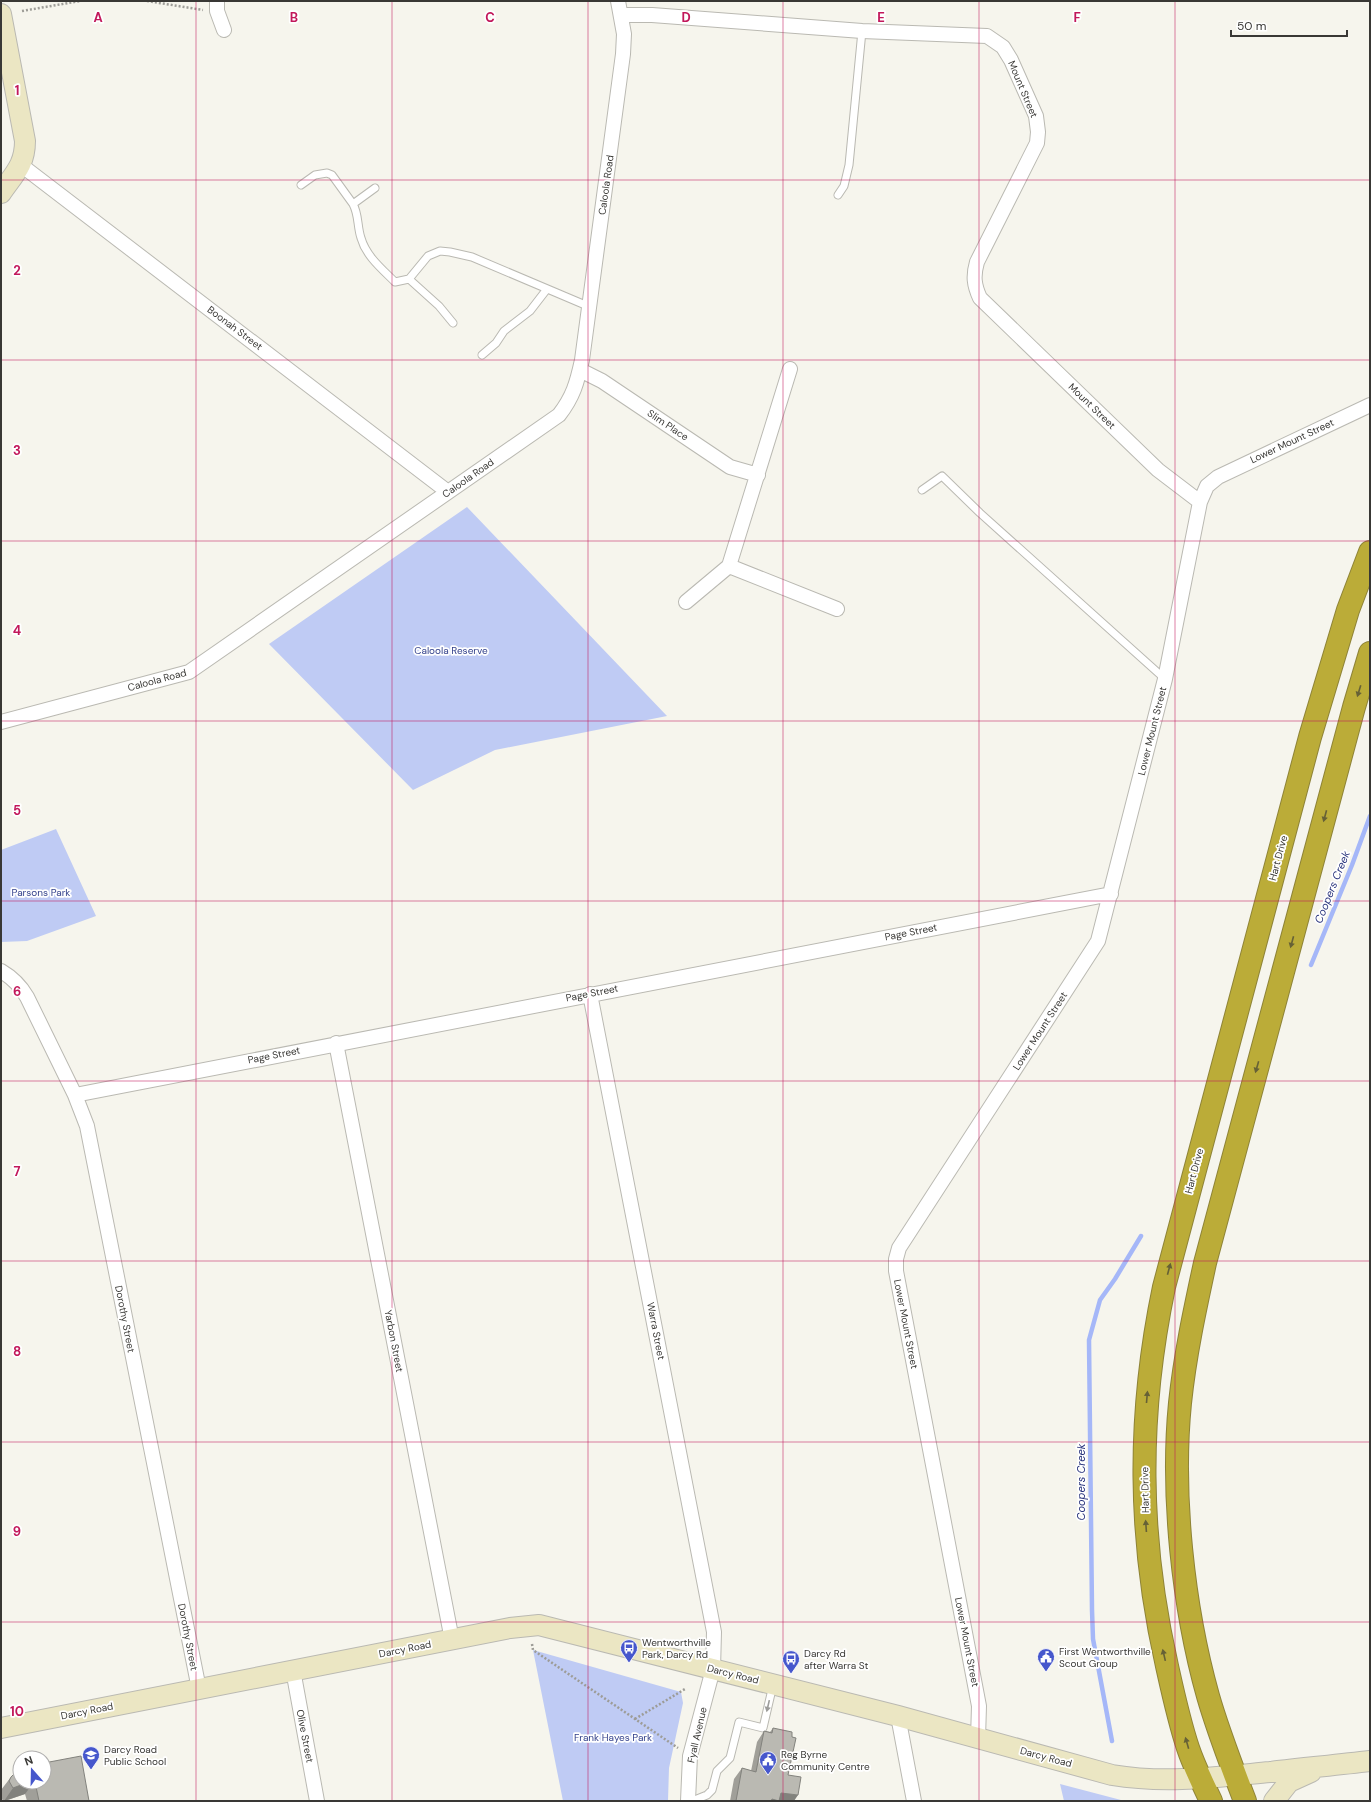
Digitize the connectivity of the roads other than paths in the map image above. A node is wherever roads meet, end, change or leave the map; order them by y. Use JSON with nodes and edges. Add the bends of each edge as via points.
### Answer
{"nodes":[{"id":1,"x":217,"y":1,"type":"edge"},
{"id":2,"x":618,"y":1,"type":"edge"},
{"id":3,"x":1,"y":14,"type":"edge"},
{"id":4,"x":621,"y":15,"type":"junction"},
{"id":5,"x":224,"y":30,"type":"dead end"},
{"id":6,"x":862,"y":31,"type":"junction"},
{"id":7,"x":21,"y":165,"type":"junction"},
{"id":8,"x":301,"y":185,"type":"dead end"},
{"id":9,"x":375,"y":188,"type":"dead end"},
{"id":10,"x":1,"y":193,"type":"edge"},
{"id":11,"x":838,"y":195,"type":"dead end"},
{"id":12,"x":353,"y":204,"type":"junction"},
{"id":13,"x":409,"y":279,"type":"junction"},
{"id":14,"x":547,"y":289,"type":"junction"},
{"id":15,"x":590,"y":307,"type":"junction"},
{"id":16,"x":453,"y":323,"type":"dead end"},
{"id":17,"x":482,"y":355,"type":"dead end"},
{"id":18,"x":790,"y":369,"type":"dead end"},
{"id":19,"x":580,"y":370,"type":"junction"},
{"id":20,"x":1370,"y":405,"type":"edge"},
{"id":21,"x":758,"y":475,"type":"junction"},
{"id":22,"x":922,"y":490,"type":"dead end"},
{"id":23,"x":448,"y":492,"type":"junction"},
{"id":24,"x":1200,"y":502,"type":"junction"},
{"id":25,"x":1370,"y":552,"type":"edge"},
{"id":26,"x":729,"y":566,"type":"junction"},
{"id":27,"x":686,"y":602,"type":"dead end"},
{"id":28,"x":837,"y":609,"type":"dead end"},
{"id":29,"x":1370,"y":653,"type":"edge"},
{"id":30,"x":1165,"y":679,"type":"junction"},
{"id":31,"x":1,"y":722,"type":"edge"},
{"id":32,"x":1111,"y":894,"type":"junction"},
{"id":33,"x":1,"y":971,"type":"edge"},
{"id":34,"x":590,"y":994,"type":"junction"},
{"id":35,"x":336,"y":1043,"type":"junction"},
{"id":36,"x":74,"y":1095,"type":"junction"},
{"id":37,"x":452,"y":1640,"type":"junction"},
{"id":38,"x":712,"y":1669,"type":"junction"},
{"id":39,"x":293,"y":1670,"type":"junction"},
{"id":40,"x":773,"y":1684,"type":"junction"},
{"id":41,"x":198,"y":1689,"type":"junction"},
{"id":42,"x":898,"y":1716,"type":"junction"},
{"id":43,"x":1,"y":1728,"type":"edge"},
{"id":44,"x":978,"y":1738,"type":"junction"},
{"id":45,"x":1370,"y":1761,"type":"edge"},
{"id":46,"x":1326,"y":1766,"type":"junction"},
{"id":47,"x":1235,"y":1775,"type":"junction"},
{"id":48,"x":1201,"y":1779,"type":"junction"},
{"id":49,"x":317,"y":1801,"type":"edge"},
{"id":50,"x":688,"y":1801,"type":"edge"},
{"id":51,"x":692,"y":1801,"type":"edge"},
{"id":52,"x":914,"y":1801,"type":"edge"},
{"id":53,"x":1211,"y":1801,"type":"edge"},
{"id":54,"x":1245,"y":1801,"type":"edge"},
{"id":55,"x":1274,"y":1801,"type":"edge"}],
"edges":[{"from":1,"to":5,"type":"street","via":[[217,11]]},
{"from":2,"to":4,"type":"street","name":"Caloola Road"},
{"from":3,"to":7,"type":"street","via":[[25,141],[25,154]]},
{"from":4,"to":6,"type":"street","name":"Mount Street","via":[[652,15]]},
{"from":4,"to":15,"type":"street","name":"Caloola Road","via":[[624,34],[623,54]]},
{"from":6,"to":11,"type":"lane","via":[[849,165],[844,186]]},
{"from":6,"to":24,"type":"street","name":"Mount Street","via":[[987,36],[1003,47],[1036,116],[1037,143],[977,262],[973,275],[975,287],[980,298],[1152,464]]},
{"from":7,"to":10,"type":"street"},
{"from":7,"to":23,"type":"street","name":"Boonah Street"},
{"from":8,"to":12,"type":"lane","via":[[315,175],[327,173],[332,175]]},
{"from":9,"to":12,"type":"lane"},
{"from":12,"to":13,"type":"lane","via":[[361,239],[374,261],[396,282]]},
{"from":13,"to":14,"type":"lane","via":[[428,256],[440,251],[472,257]]},
{"from":13,"to":16,"type":"lane","via":[[439,306]]},
{"from":14,"to":15,"type":"lane"},
{"from":14,"to":17,"type":"lane","via":[[530,311],[504,331],[496,343]]},
{"from":15,"to":19,"type":"street","name":"Caloola Road"},
{"from":18,"to":21,"type":"street"},
{"from":19,"to":21,"type":"street","name":"Slim Place","via":[[602,381],[730,467]]},
{"from":19,"to":23,"type":"street","name":"Caloola Road","via":[[577,386],[559,415]]},
{"from":20,"to":24,"type":"street","name":"Lower Mount Street","via":[[1218,477],[1207,486]]},
{"from":21,"to":26,"type":"street"},
{"from":22,"to":30,"type":"lane","via":[[942,476]]},
{"from":23,"to":31,"type":"street","name":"Caloola Road","via":[[189,672]]},
{"from":24,"to":30,"type":"street","name":"Lower Mount Street"},
{"from":48,"to":25,"type":"highway","name":"Hart Drive","one_way":true,"via":[[1188,1748],[1173,1693],[1158,1627],[1149,1569],[1144,1505],[1144,1444],[1152,1353],[1164,1287],[1308,745],[1348,610]]},
{"from":26,"to":27,"type":"street"},
{"from":26,"to":28,"type":"street"},
{"from":29,"to":47,"type":"highway","one_way":true,"via":[[1205,1263],[1182,1383],[1177,1475],[1181,1544],[1191,1625],[1208,1696]]},
{"from":30,"to":32,"type":"street","name":"Lower Mount Street"},
{"from":32,"to":34,"type":"street","name":"Page Street"},
{"from":32,"to":44,"type":"street","name":"Lower Mount Street","via":[[1098,941],[907,1234],[896,1259],[896,1271],[979,1706]]},
{"from":33,"to":36,"type":"street","name":"Dorothy Street","via":[[13,978],[21,987]]},
{"from":34,"to":35,"type":"street","name":"Page Street"},
{"from":34,"to":38,"type":"street","name":"Warra Street","via":[[714,1632]]},
{"from":35,"to":36,"type":"street","name":"Page Street"},
{"from":35,"to":37,"type":"street","name":"Yarbon Street"},
{"from":36,"to":41,"type":"street","name":"Dorothy Street","via":[[87,1126]]},
{"from":37,"to":38,"type":"street","name":"Darcy Road","via":[[539,1625]]},
{"from":37,"to":39,"type":"street","name":"Darcy Road"},
{"from":38,"to":40,"type":"street","name":"Darcy Road"},
{"from":38,"to":50,"type":"street","name":"Fyall Avenue","via":[[690,1756]]},
{"from":39,"to":41,"type":"street","name":"Darcy Road"},
{"from":39,"to":49,"type":"street","name":"Olive Street"},
{"from":40,"to":42,"type":"street","name":"Darcy Road"},
{"from":40,"to":51,"type":"lane","one_way":true,"via":[[763,1728],[739,1722],[730,1758],[717,1771],[712,1790]]},
{"from":41,"to":43,"type":"street","name":"Darcy Road"},
{"from":42,"to":44,"type":"street","name":"Darcy Road"},
{"from":42,"to":52,"type":"street"},
{"from":44,"to":48,"type":"street","name":"Darcy Road","via":[[1112,1775],[1154,1780]]},
{"from":45,"to":46,"type":"street","name":"Darcy Road"},
{"from":46,"to":47,"type":"street","name":"Darcy Road"},
{"from":46,"to":55,"type":"street","via":[[1289,1782]]},
{"from":47,"to":48,"type":"street","name":"Darcy Road"},
{"from":47,"to":54,"type":"highway"},
{"from":48,"to":53,"type":"highway","name":"Hart Drive"}]}
